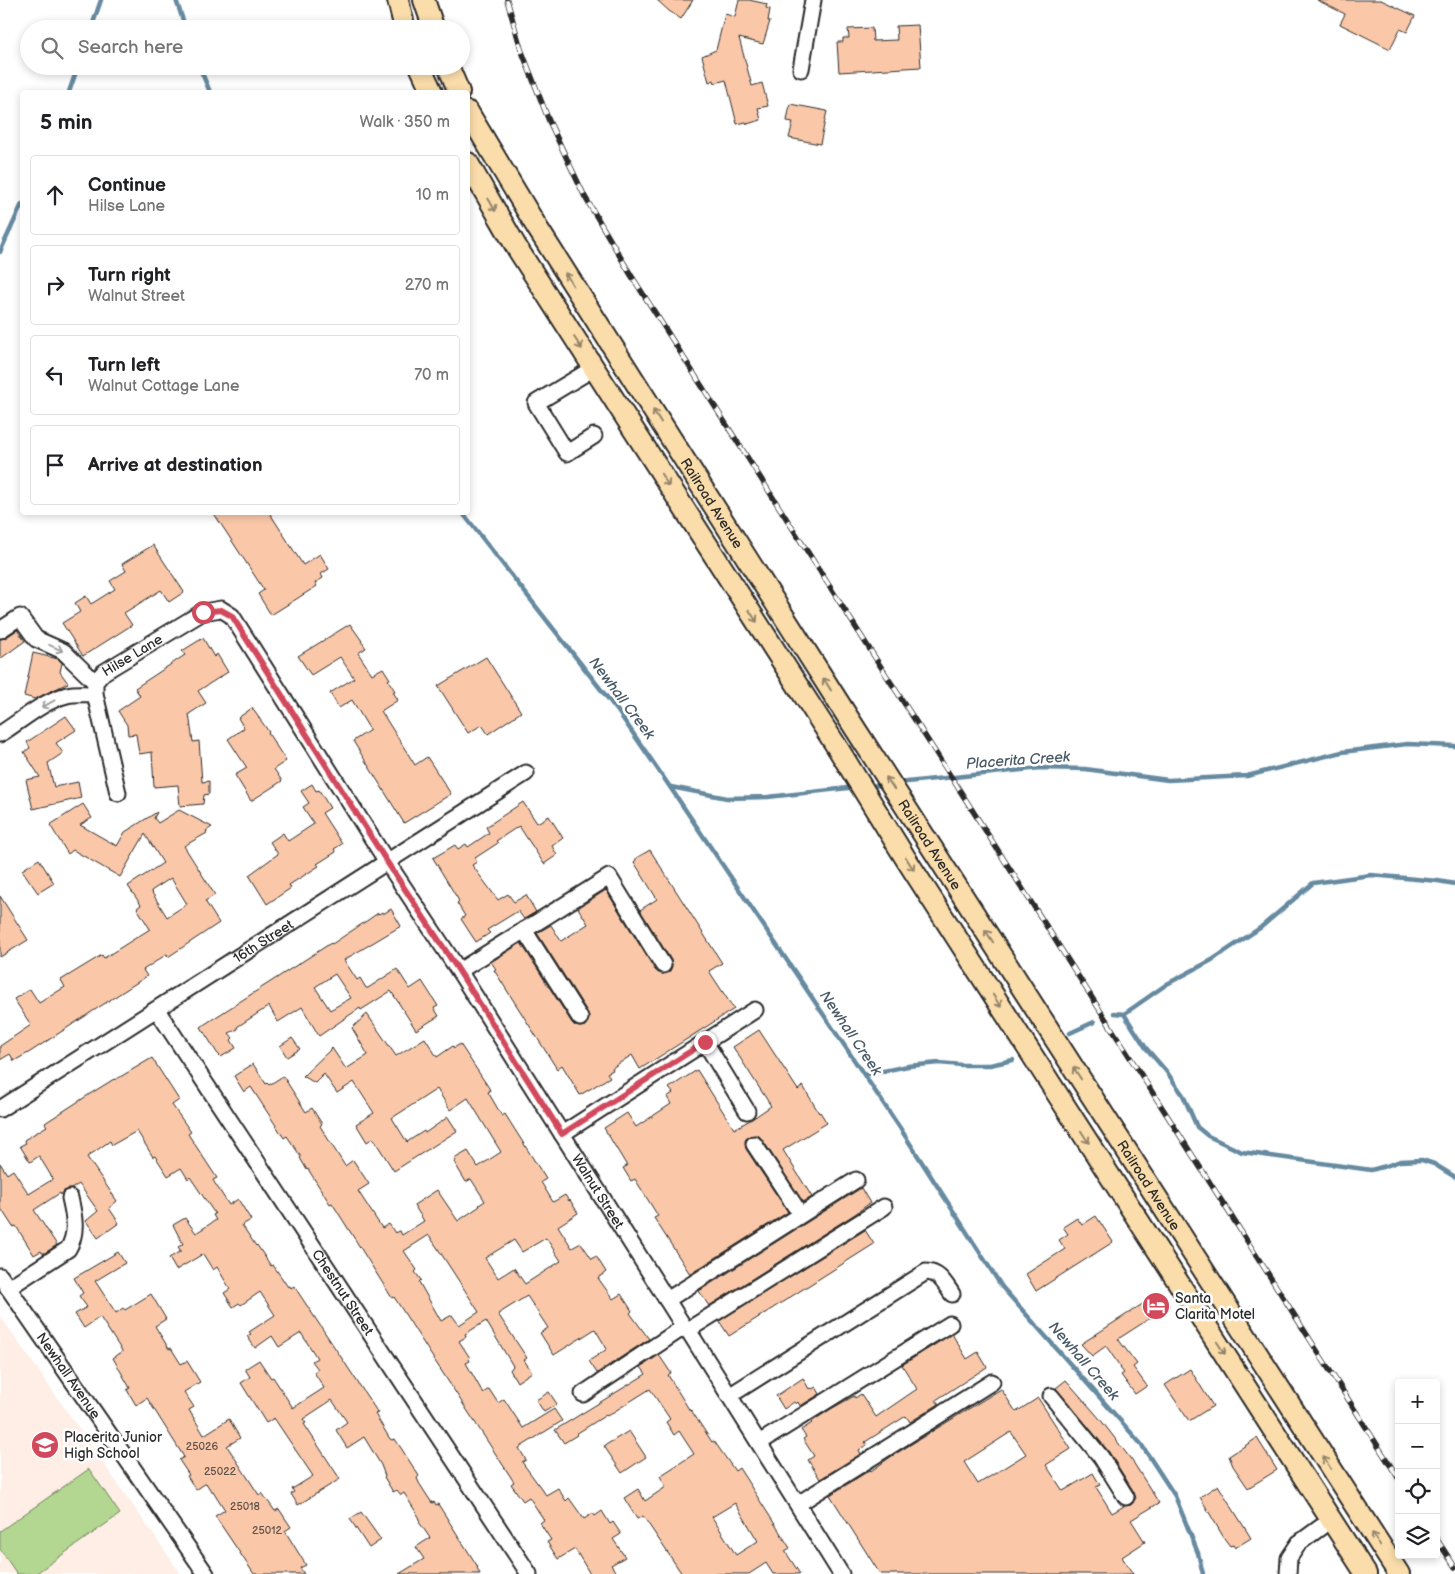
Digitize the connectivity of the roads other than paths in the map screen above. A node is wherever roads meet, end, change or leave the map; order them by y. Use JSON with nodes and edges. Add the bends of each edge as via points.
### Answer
{"nodes":[{"id":1,"x":398,"y":0,"type":"edge"},
{"id":2,"x":424,"y":0,"type":"edge"},
{"id":3,"x":813,"y":0,"type":"edge"},
{"id":4,"x":403,"y":20,"type":"edge"},
{"id":5,"x":431,"y":20,"type":"edge"},
{"id":6,"x":801,"y":69,"type":"dead end"},
{"id":7,"x":424,"y":75,"type":"edge"},
{"id":8,"x":452,"y":75,"type":"edge"},
{"id":9,"x":431,"y":90,"type":"edge"},
{"id":10,"x":458,"y":90,"type":"edge"},
{"id":11,"x":470,"y":115,"type":"edge"},
{"id":12,"x":470,"y":166,"type":"edge"},
{"id":13,"x":594,"y":368,"type":"junction"},
{"id":14,"x":594,"y":436,"type":"dead end"},
{"id":15,"x":221,"y":610,"type":"joint"},
{"id":16,"x":0,"y":630,"type":"edge"},
{"id":17,"x":95,"y":688,"type":"junction"},
{"id":18,"x":0,"y":734,"type":"edge"},
{"id":19,"x":526,"y":774,"type":"dead end"},
{"id":20,"x":118,"y":794,"type":"dead end"},
{"id":21,"x":387,"y":862,"type":"junction"},
{"id":22,"x":524,"y":930,"type":"junction"},
{"id":23,"x":663,"y":965,"type":"dead end"},
{"id":24,"x":459,"y":971,"type":"junction"},
{"id":25,"x":157,"y":1010,"type":"junction"},
{"id":26,"x":755,"y":1010,"type":"dead end"},
{"id":27,"x":580,"y":1018,"type":"dead end"},
{"id":28,"x":705,"y":1042,"type":"junction"},
{"id":29,"x":0,"y":1109,"type":"edge"},
{"id":30,"x":747,"y":1110,"type":"dead end"},
{"id":31,"x":562,"y":1134,"type":"junction"},
{"id":32,"x":754,"y":1144,"type":"dead end"},
{"id":33,"x":856,"y":1180,"type":"dead end"},
{"id":34,"x":70,"y":1198,"type":"dead end"},
{"id":35,"x":795,"y":1206,"type":"dead end"},
{"id":36,"x":884,"y":1207,"type":"dead end"},
{"id":37,"x":1162,"y":1256,"type":"junction"},
{"id":38,"x":4,"y":1282,"type":"edge"},
{"id":39,"x":952,"y":1294,"type":"dead end"},
{"id":40,"x":667,"y":1300,"type":"junction"},
{"id":41,"x":950,"y":1324,"type":"dead end"},
{"id":42,"x":686,"y":1329,"type":"junction"},
{"id":43,"x":1245,"y":1335,"type":"junction"},
{"id":44,"x":992,"y":1382,"type":"dead end"},
{"id":45,"x":582,"y":1394,"type":"dead end"},
{"id":46,"x":729,"y":1396,"type":"junction"},
{"id":47,"x":1051,"y":1396,"type":"dead end"},
{"id":48,"x":759,"y":1444,"type":"junction"},
{"id":49,"x":1126,"y":1497,"type":"dead end"},
{"id":50,"x":798,"y":1504,"type":"junction"},
{"id":51,"x":1321,"y":1527,"type":"dead end"},
{"id":52,"x":204,"y":1573,"type":"edge"},
{"id":53,"x":529,"y":1574,"type":"edge"},
{"id":54,"x":842,"y":1574,"type":"edge"},
{"id":55,"x":1288,"y":1574,"type":"edge"},
{"id":56,"x":1366,"y":1574,"type":"edge"},
{"id":57,"x":1399,"y":1574,"type":"edge"}],
"edges":[{"from":1,"to":4,"type":"main road"},
{"from":2,"to":5,"type":"main road"},
{"from":3,"to":6,"type":"street"},
{"from":7,"to":9,"type":"main road"},
{"from":8,"to":10,"type":"main road"},
{"from":43,"to":11,"type":"main road","name":"Railroad Avenue","one_way":true,"via":[[914,821],[538,229]]},
{"from":12,"to":13,"type":"main road","name":"Railroad Avenue","one_way":true,"via":[[517,248]]},
{"from":13,"to":14,"type":"street","via":[[536,403],[567,453]]},
{"from":13,"to":37,"type":"main road","name":"Railroad Avenue","one_way":true},
{"from":15,"to":17,"type":"street","name":"Hilse Lane","via":[[203,612],[104,672]]},
{"from":15,"to":21,"type":"street","name":"Walnut Street","via":[[232,616]]},
{"from":16,"to":17,"type":"street","one_way":true,"via":[[20,617],[36,639],[63,651]]},
{"from":17,"to":18,"type":"street","one_way":true,"via":[[57,698]]},
{"from":17,"to":20,"type":"street","name":"Hilse Lane"},
{"from":19,"to":21,"type":"street","name":"16th Street"},
{"from":21,"to":24,"type":"street","name":"Walnut Street"},
{"from":21,"to":25,"type":"street","name":"16th Street"},
{"from":22,"to":23,"type":"street","via":[[609,877]]},
{"from":22,"to":24,"type":"street"},
{"from":22,"to":27,"type":"street"},
{"from":24,"to":31,"type":"street","name":"Walnut Street"},
{"from":25,"to":29,"type":"street","name":"16th Street"},
{"from":25,"to":53,"type":"street","name":"Chestnut Street"},
{"from":26,"to":28,"type":"street"},
{"from":28,"to":30,"type":"street"},
{"from":28,"to":31,"type":"street"},
{"from":31,"to":40,"type":"street","name":"Walnut Street"},
{"from":32,"to":35,"type":"street"},
{"from":33,"to":40,"type":"street"},
{"from":34,"to":38,"type":"street","via":[[75,1221],[68,1249]]},
{"from":36,"to":42,"type":"street"},
{"from":37,"to":43,"type":"main road","via":[[1180,1261],[1191,1272],[1230,1332]]},
{"from":37,"to":56,"type":"main road","name":"Railroad Avenue","one_way":true},
{"from":38,"to":52,"type":"street","name":"Newhall Avenue"},
{"from":39,"to":46,"type":"street","via":[[938,1275],[926,1272]]},
{"from":40,"to":42,"type":"street","name":"Walnut Street"},
{"from":41,"to":48,"type":"street"},
{"from":42,"to":45,"type":"street"},
{"from":42,"to":46,"type":"street","name":"Walnut Street"},
{"from":57,"to":43,"type":"main road","name":"Railroad Avenue","one_way":true},
{"from":44,"to":50,"type":"street"},
{"from":46,"to":48,"type":"street","name":"Walnut Street"},
{"from":47,"to":49,"type":"street","via":[[1101,1457]]},
{"from":48,"to":50,"type":"street","name":"Walnut Street"},
{"from":50,"to":54,"type":"street","name":"Walnut Street"},
{"from":51,"to":55,"type":"street","via":[[1299,1543],[1289,1558]]}]}
